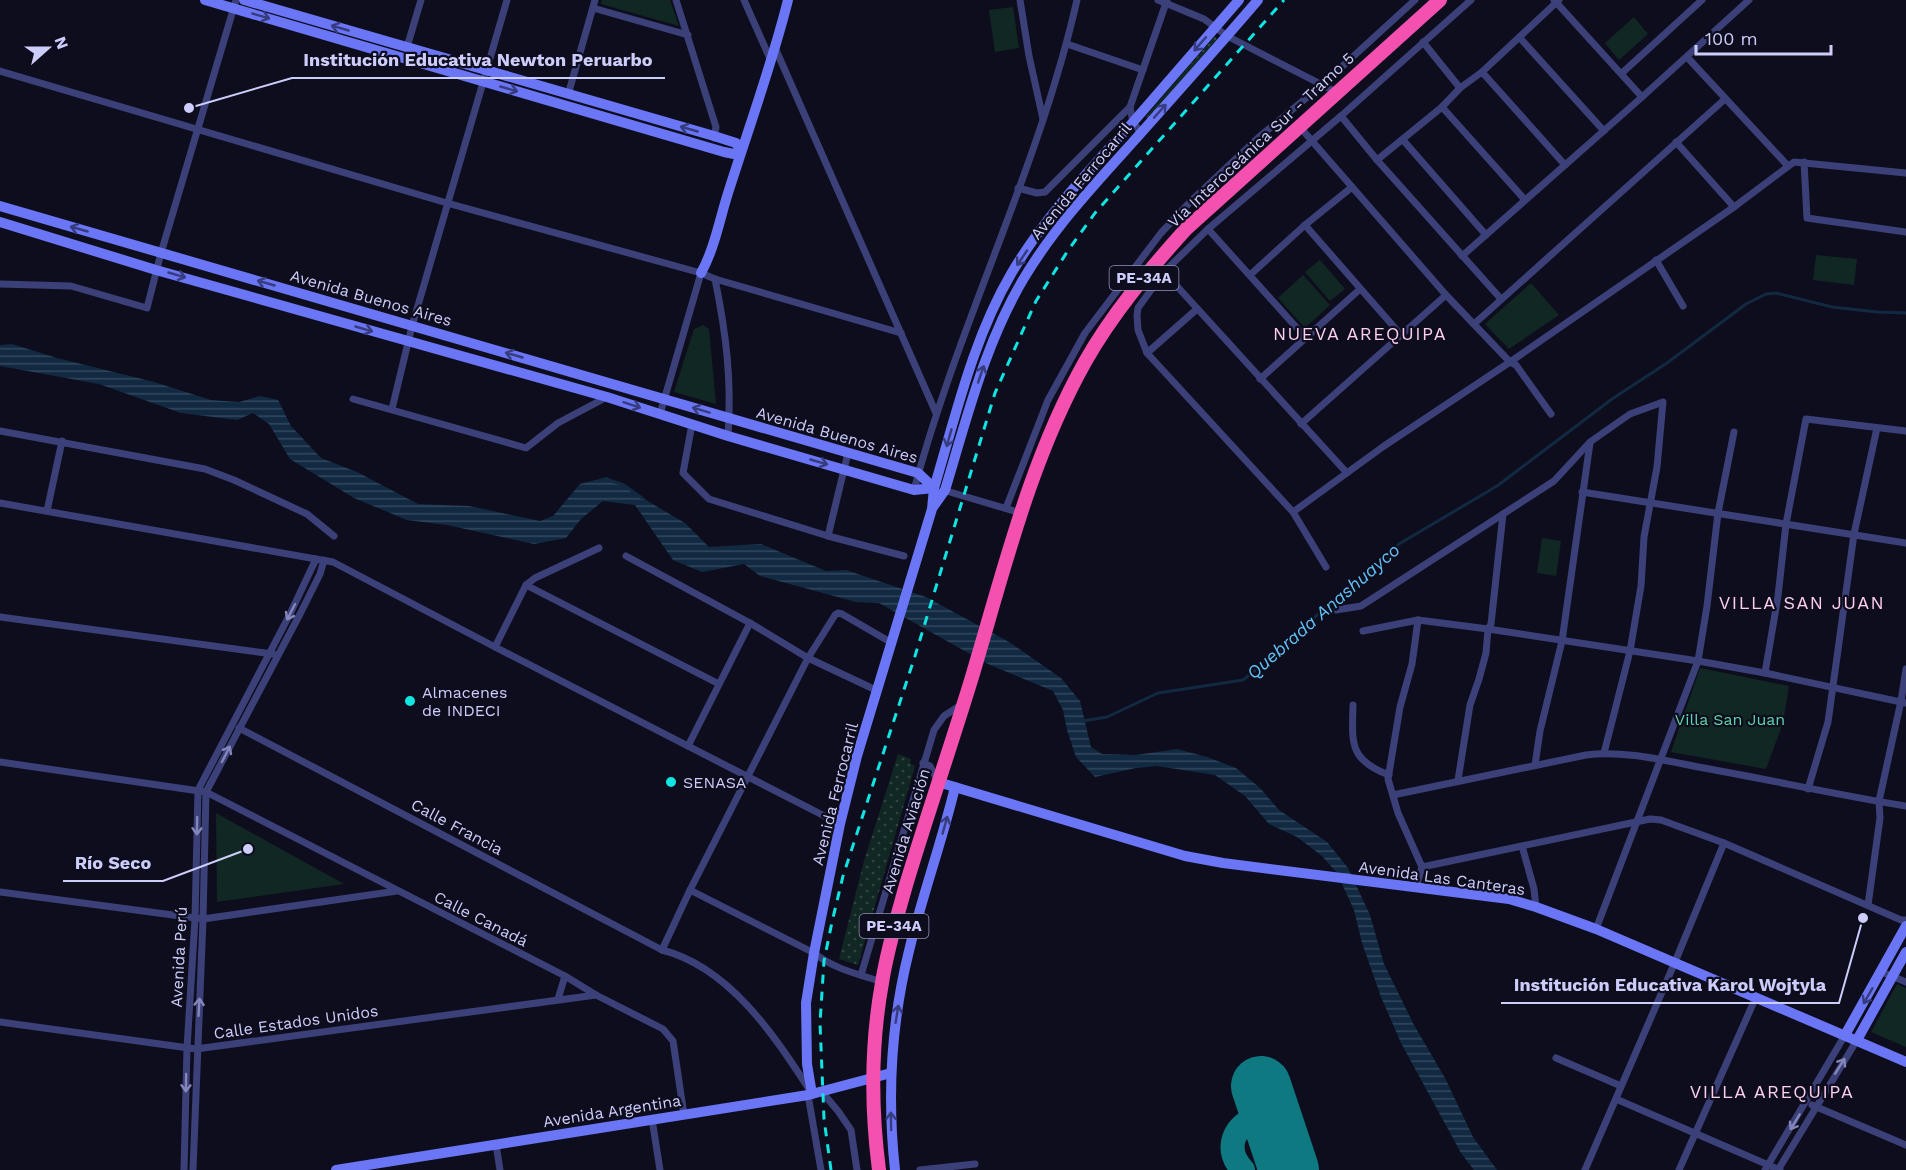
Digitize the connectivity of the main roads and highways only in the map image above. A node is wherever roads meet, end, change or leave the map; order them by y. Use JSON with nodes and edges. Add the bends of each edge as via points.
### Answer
{"nodes":[{"id":1,"x":1440,"y":0,"type":"edge"},
{"id":2,"x":970,"y":682,"type":"joint"},
{"id":3,"x":879,"y":1170,"type":"edge"}],
"edges":[{"from":1,"to":2,"type":"highway","name":"Vía Interoceánica Sur - Tramo 5","number":"PE-34A","via":[[1186,229],[1129,298],[1085,362],[1061,410],[1030,485]]},
{"from":2,"to":3,"type":"highway","name":"Avenida Aviación","number":"PE-34A","via":[[892,934],[882,982],[874,1076]]}]}
